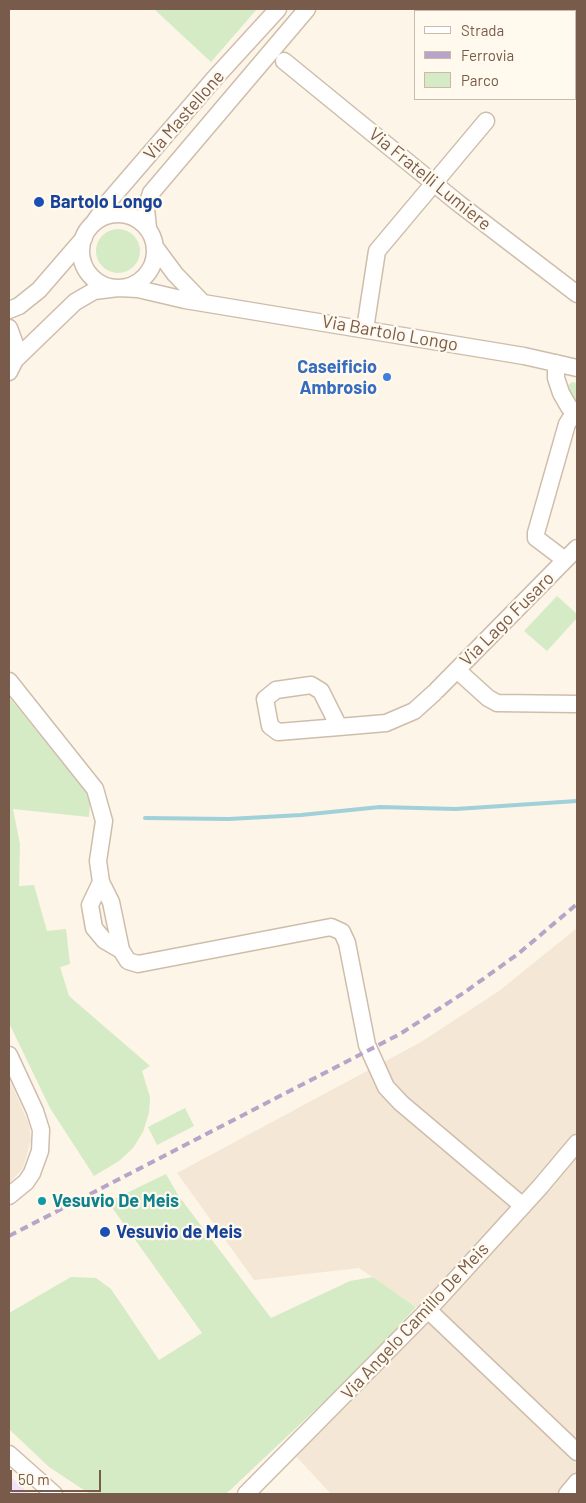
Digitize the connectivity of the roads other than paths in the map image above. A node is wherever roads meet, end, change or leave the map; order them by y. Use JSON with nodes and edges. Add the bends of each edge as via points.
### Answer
{"nodes":[{"id":1,"x":278,"y":9,"type":"edge"},
{"id":2,"x":307,"y":9,"type":"edge"},
{"id":3,"x":284,"y":62,"type":"dead end"},
{"id":4,"x":486,"y":120,"type":"dead end"},
{"id":5,"x":432,"y":182,"type":"junction"},
{"id":6,"x":93,"y":224,"type":"junction"},
{"id":7,"x":148,"y":228,"type":"junction"},
{"id":8,"x":84,"y":238,"type":"junction"},
{"id":9,"x":155,"y":247,"type":"junction"},
{"id":10,"x":118,"y":288,"type":"junction"},
{"id":11,"x":577,"y":294,"type":"edge"},
{"id":12,"x":202,"y":302,"type":"junction"},
{"id":13,"x":9,"y":310,"type":"edge"},
{"id":14,"x":9,"y":328,"type":"edge"},
{"id":15,"x":365,"y":329,"type":"junction"},
{"id":16,"x":570,"y":364,"type":"edge"},
{"id":17,"x":12,"y":366,"type":"edge"},
{"id":18,"x":576,"y":414,"type":"edge"},
{"id":19,"x":577,"y":548,"type":"edge"},
{"id":20,"x":565,"y":560,"type":"junction"},
{"id":21,"x":457,"y":670,"type":"junction"},
{"id":22,"x":9,"y":681,"type":"edge"},
{"id":23,"x":577,"y":704,"type":"edge"},
{"id":24,"x":339,"y":727,"type":"dead end"},
{"id":25,"x":101,"y":882,"type":"junction"},
{"id":26,"x":121,"y":950,"type":"junction"},
{"id":27,"x":9,"y":1055,"type":"edge"},
{"id":28,"x":577,"y":1143,"type":"edge"},
{"id":29,"x":9,"y":1196,"type":"edge"},
{"id":30,"x":523,"y":1206,"type":"junction"},
{"id":31,"x":428,"y":1310,"type":"junction"},
{"id":32,"x":577,"y":1452,"type":"edge"},
{"id":33,"x":9,"y":1454,"type":"edge"},
{"id":34,"x":577,"y":1482,"type":"edge"},
{"id":35,"x":54,"y":1494,"type":"edge"},
{"id":36,"x":246,"y":1494,"type":"edge"},
{"id":37,"x":567,"y":1494,"type":"edge"}],
"edges":[{"from":1,"to":6,"type":"street","name":"Via Mastellone","via":[[109,201]]},
{"from":2,"to":7,"type":"street","name":"Via Mastellone","via":[[151,193],[146,209]]},
{"from":3,"to":5,"type":"street","name":"Via Fratelli Lumiere"},
{"from":4,"to":5,"type":"street"},
{"from":5,"to":11,"type":"street","name":"Via Fratelli Lumiere"},
{"from":5,"to":15,"type":"street","via":[[376,251]]},
{"from":6,"to":7,"type":"street","via":[[116,214],[128,215]]},
{"from":6,"to":8,"type":"street"},
{"from":7,"to":9,"type":"street"},
{"from":8,"to":10,"type":"street","via":[[82,258],[88,272],[99,282]]},
{"from":8,"to":13,"type":"street","via":[[39,290]]},
{"from":9,"to":10,"type":"street","via":[[152,267],[146,276]]},
{"from":9,"to":12,"type":"street"},
{"from":10,"to":12,"type":"street","name":"Via Bartolo Longo"},
{"from":10,"to":17,"type":"street","name":"Via Bartolo Longo","via":[[94,291],[75,302]]},
{"from":12,"to":15,"type":"street","name":"Via Bartolo Longo"},
{"from":14,"to":17,"type":"street","via":[[15,340]]},
{"from":15,"to":16,"type":"street","name":"Via Bartolo Longo"},
{"from":16,"to":18,"type":"street","via":[[558,385],[566,403]]},
{"from":18,"to":20,"type":"street","via":[[567,424],[536,533],[536,538]]},
{"from":19,"to":20,"type":"street","name":"Via Lago Fusaro"},
{"from":20,"to":21,"type":"street","name":"Via Lago Fusaro"},
{"from":21,"to":23,"type":"street","via":[[497,703]]},
{"from":21,"to":24,"type":"street","name":"Via Lago Fusaro","via":[[414,711],[392,721]]},
{"from":22,"to":25,"type":"street","via":[[95,790],[104,821],[98,861]]},
{"from":25,"to":26,"type":"street","via":[[111,902]]},
{"from":25,"to":26,"type":"street","via":[[90,905],[94,928],[104,940]]},
{"from":26,"to":30,"type":"street","via":[[128,961],[138,964],[324,928],[342,932],[368,1046],[386,1087]]},
{"from":27,"to":29,"type":"street","via":[[35,1111],[41,1141],[32,1172],[26,1182]]},
{"from":28,"to":30,"type":"street","name":"Via Angelo Camillo De Meis"},
{"from":30,"to":31,"type":"street","name":"Via Angelo Camillo De Meis"},
{"from":31,"to":32,"type":"street"},
{"from":31,"to":36,"type":"street","name":"Via Angelo Camillo De Meis"},
{"from":33,"to":35,"type":"street"},
{"from":34,"to":37,"type":"street"}]}
